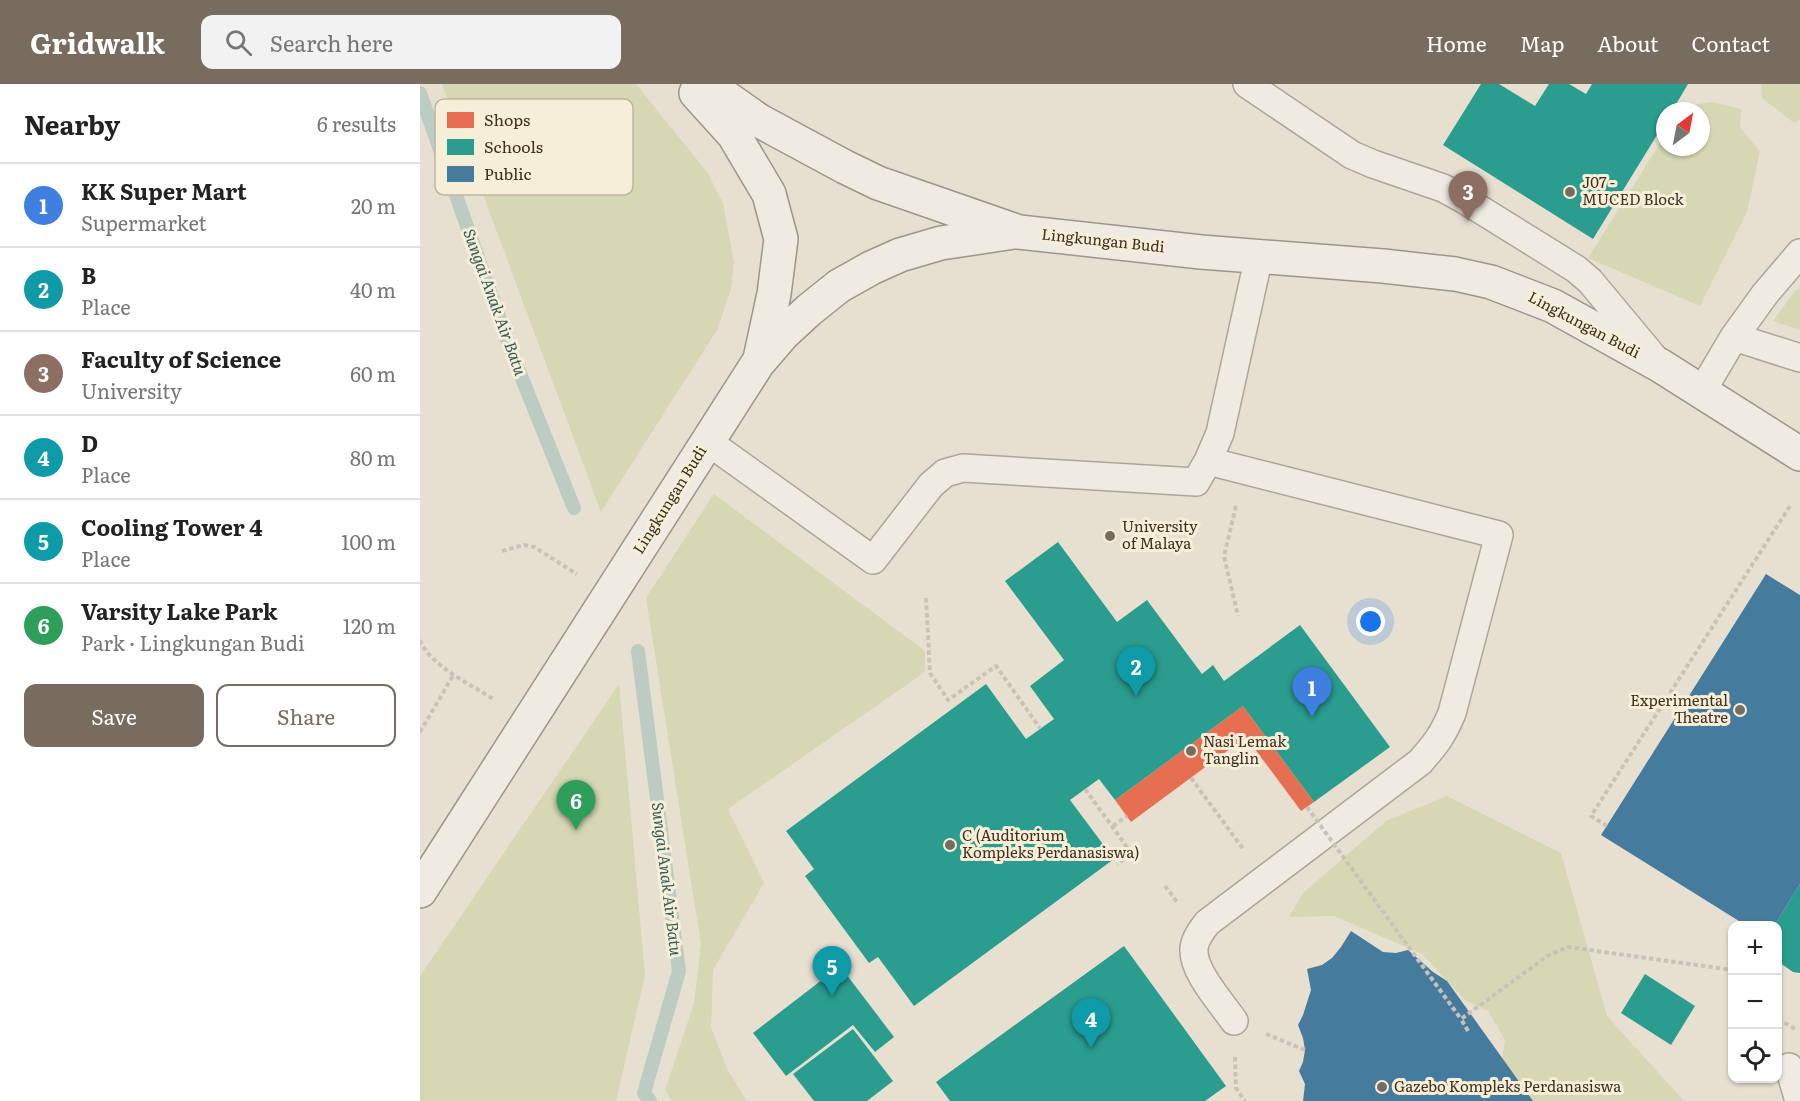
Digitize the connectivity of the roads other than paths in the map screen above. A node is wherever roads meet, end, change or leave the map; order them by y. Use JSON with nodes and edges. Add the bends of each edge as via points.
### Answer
{"nodes":[{"id":1,"x":688,"y":84,"type":"edge"},
{"id":2,"x":707,"y":84,"type":"edge"},
{"id":3,"x":1247,"y":84,"type":"edge"},
{"id":4,"x":1019,"y":232,"type":"junction"},
{"id":5,"x":1800,"y":253,"type":"edge"},
{"id":6,"x":1259,"y":256,"type":"junction"},
{"id":7,"x":1734,"y":337,"type":"junction"},
{"id":8,"x":1800,"y":358,"type":"edge"},
{"id":9,"x":760,"y":360,"type":"junction"},
{"id":10,"x":1661,"y":366,"type":"junction"},
{"id":11,"x":1702,"y":391,"type":"junction"},
{"id":12,"x":707,"y":441,"type":"junction"},
{"id":13,"x":1800,"y":454,"type":"edge"},
{"id":14,"x":1208,"y":461,"type":"junction"},
{"id":15,"x":420,"y":891,"type":"edge"},
{"id":16,"x":1234,"y":1021,"type":"dead end"},
{"id":17,"x":1789,"y":1067,"type":"dead end"},
{"id":18,"x":1799,"y":1101,"type":"edge"}],
"edges":[{"from":1,"to":9,"type":"street","via":[[734,135],[769,194],[781,239]]},
{"from":2,"to":4,"type":"street","name":"Lingkungan Budi","via":[[758,120],[878,183]]},
{"from":3,"to":10,"type":"lane","via":[[1352,155],[1443,188],[1576,269]]},
{"from":4,"to":6,"type":"street","name":"Lingkungan Budi"},
{"from":4,"to":9,"type":"street","name":"Lingkungan Budi","via":[[941,243],[871,268],[839,286],[809,310]]},
{"from":5,"to":7,"type":"lane"},
{"from":6,"to":10,"type":"street","name":"Lingkungan Budi","via":[[1455,274],[1491,282],[1552,306]]},
{"from":6,"to":14,"type":"lane","via":[[1220,433]]},
{"from":7,"to":8,"type":"lane"},
{"from":7,"to":11,"type":"lane"},
{"from":9,"to":12,"type":"street","name":"Lingkungan Budi"},
{"from":10,"to":11,"type":"street","name":"Lingkungan Budi"},
{"from":11,"to":13,"type":"street","name":"Lingkungan Budi"},
{"from":12,"to":14,"type":"lane","via":[[873,560],[931,485],[945,473],[963,468],[1196,482]]},
{"from":12,"to":15,"type":"street","name":"Lingkungan Budi"},
{"from":14,"to":16,"type":"lane","via":[[1499,535],[1444,733],[1420,762],[1206,923],[1199,934],[1194,946],[1198,968]]},
{"from":17,"to":18,"type":"lane"}]}
